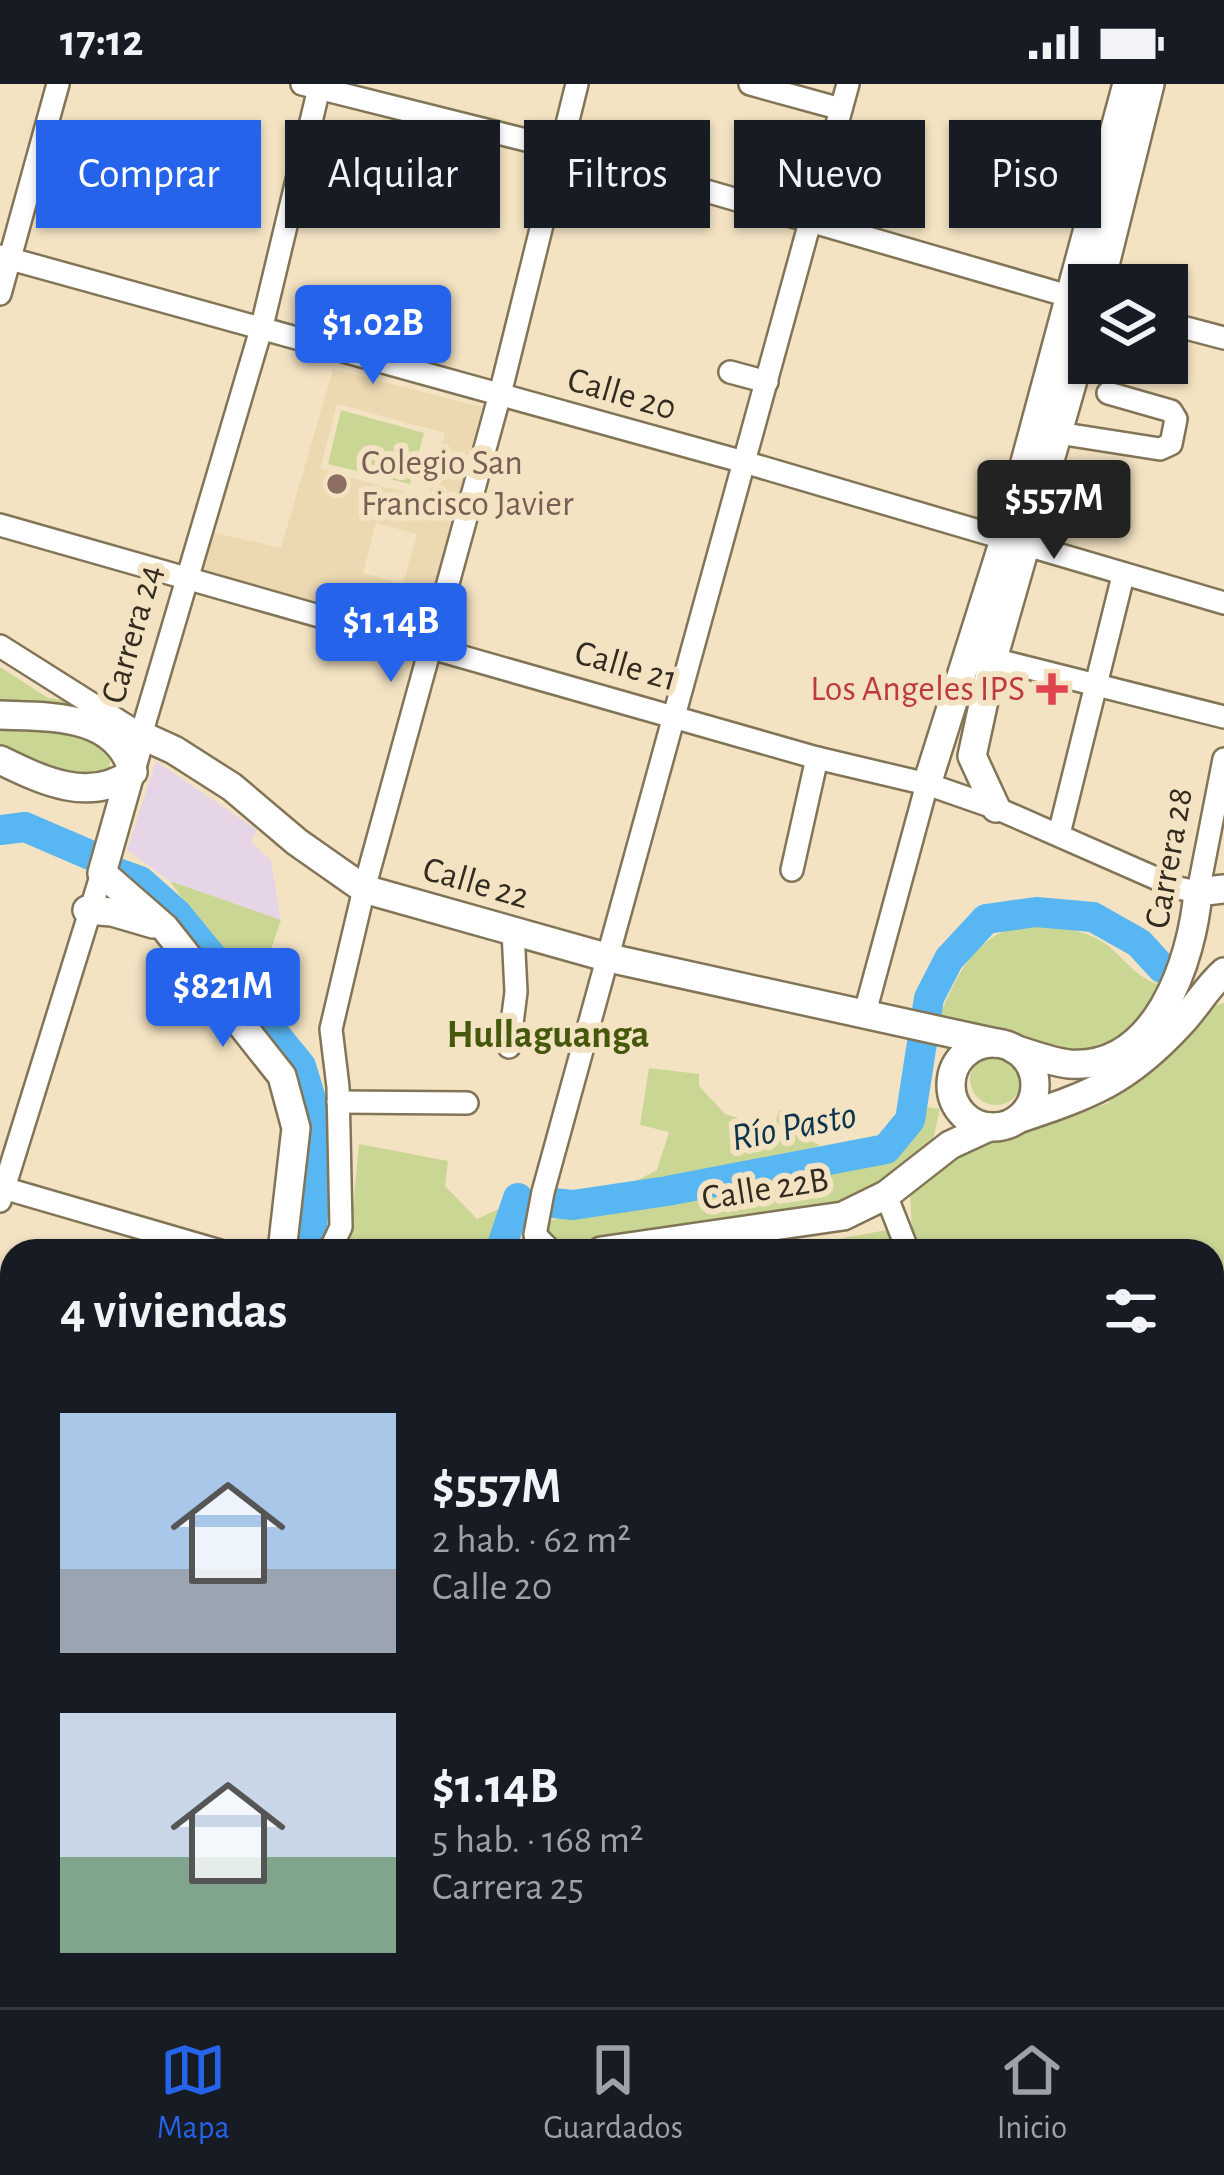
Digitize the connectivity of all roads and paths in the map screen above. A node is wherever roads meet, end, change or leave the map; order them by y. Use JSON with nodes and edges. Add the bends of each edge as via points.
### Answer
{"nodes":[{"id":1,"x":58,"y":84,"type":"edge"},
{"id":2,"x":577,"y":84,"type":"edge"},
{"id":3,"x":750,"y":84,"type":"edge"},
{"id":4,"x":848,"y":84,"type":"edge"},
{"id":5,"x":1127,"y":84,"type":"edge"},
{"id":6,"x":1150,"y":84,"type":"edge"},
{"id":7,"x":314,"y":86,"type":"edge"},
{"id":8,"x":841,"y":109,"type":"junction"},
{"id":9,"x":566,"y":120,"type":"edge"},
{"id":10,"x":838,"y":120,"type":"edge"},
{"id":11,"x":524,"y":139,"type":"edge"},
{"id":12,"x":539,"y":228,"type":"edge"},
{"id":13,"x":810,"y":228,"type":"edge"},
{"id":14,"x":839,"y":228,"type":"edge"},
{"id":15,"x":4,"y":257,"type":"edge"},
{"id":16,"x":1088,"y":264,"type":"edge"},
{"id":17,"x":1105,"y":264,"type":"edge"},
{"id":18,"x":0,"y":293,"type":"edge"},
{"id":19,"x":1068,"y":295,"type":"edge"},
{"id":20,"x":262,"y":326,"type":"junction"},
{"id":21,"x":1188,"y":328,"type":"edge"},
{"id":22,"x":1224,"y":338,"type":"edge"},
{"id":23,"x":1068,"y":344,"type":"edge"},
{"id":24,"x":730,"y":372,"type":"dead end"},
{"id":25,"x":766,"y":382,"type":"junction"},
{"id":26,"x":1072,"y":384,"type":"edge"},
{"id":27,"x":1108,"y":393,"type":"dead end"},
{"id":28,"x":500,"y":394,"type":"junction"},
{"id":29,"x":1058,"y":433,"type":"junction"},
{"id":30,"x":744,"y":462,"type":"junction"},
{"id":31,"x":0,"y":525,"type":"edge"},
{"id":32,"x":1015,"y":543,"type":"junction"},
{"id":33,"x":1123,"y":576,"type":"junction"},
{"id":34,"x":186,"y":578,"type":"junction"},
{"id":35,"x":1224,"y":603,"type":"edge"},
{"id":36,"x":0,"y":646,"type":"edge"},
{"id":37,"x":431,"y":646,"type":"junction"},
{"id":38,"x":993,"y":659,"type":"junction"},
{"id":39,"x":1096,"y":684,"type":"junction"},
{"id":40,"x":0,"y":715,"type":"edge"},
{"id":41,"x":1224,"y":717,"type":"edge"},
{"id":42,"x":673,"y":718,"type":"junction"},
{"id":43,"x":106,"y":730,"type":"junction"},
{"id":44,"x":141,"y":735,"type":"junction"},
{"id":45,"x":972,"y":756,"type":"junction"},
{"id":46,"x":817,"y":758,"type":"junction"},
{"id":47,"x":1224,"y":759,"type":"edge"},
{"id":48,"x":0,"y":760,"type":"edge"},
{"id":49,"x":133,"y":772,"type":"junction"},
{"id":50,"x":927,"y":784,"type":"junction"},
{"id":51,"x":64,"y":787,"type":"junction"},
{"id":52,"x":996,"y":808,"type":"junction"},
{"id":53,"x":115,"y":832,"type":"junction"},
{"id":54,"x":1059,"y":834,"type":"junction"},
{"id":55,"x":792,"y":870,"type":"dead end"},
{"id":56,"x":103,"y":871,"type":"junction"},
{"id":57,"x":364,"y":889,"type":"junction"},
{"id":58,"x":1211,"y":891,"type":"edge"},
{"id":59,"x":87,"y":910,"type":"junction"},
{"id":60,"x":165,"y":928,"type":"junction"},
{"id":61,"x":513,"y":931,"type":"junction"},
{"id":62,"x":609,"y":958,"type":"junction"},
{"id":63,"x":1183,"y":968,"type":"joint"},
{"id":64,"x":1220,"y":976,"type":"edge"},
{"id":65,"x":864,"y":1016,"type":"junction"},
{"id":66,"x":1167,"y":1020,"type":"junction"},
{"id":67,"x":1005,"y":1046,"type":"junction"},
{"id":68,"x":509,"y":1047,"type":"dead end"},
{"id":69,"x":338,"y":1102,"type":"junction"},
{"id":70,"x":467,"y":1103,"type":"dead end"},
{"id":71,"x":1018,"y":1119,"type":"junction"},
{"id":72,"x":989,"y":1127,"type":"junction"},
{"id":73,"x":2,"y":1191,"type":"edge"},
{"id":74,"x":886,"y":1195,"type":"junction"},
{"id":75,"x":176,"y":1239,"type":"edge"},
{"id":76,"x":283,"y":1239,"type":"edge"},
{"id":77,"x":334,"y":1239,"type":"edge"},
{"id":78,"x":543,"y":1239,"type":"edge"},
{"id":79,"x":684,"y":1239,"type":"edge"},
{"id":80,"x":903,"y":1239,"type":"edge"}],
"edges":[{"from":1,"to":15,"type":"street"},
{"from":2,"to":9,"type":"street"},
{"from":3,"to":8,"type":"street"},
{"from":4,"to":8,"type":"street"},
{"from":5,"to":16,"type":"main road"},
{"from":6,"to":17,"type":"main road"},
{"from":7,"to":11,"type":"street"},
{"from":7,"to":20,"type":"street","name":"Carrera 24"},
{"from":8,"to":10,"type":"street"},
{"from":12,"to":28,"type":"street"},
{"from":13,"to":25,"type":"street"},
{"from":14,"to":19,"type":"street"},
{"from":15,"to":18,"type":"street"},
{"from":15,"to":20,"type":"street","name":"Calle 20"},
{"from":20,"to":28,"type":"street","name":"Calle 20"},
{"from":20,"to":34,"type":"street","name":"Carrera 24"},
{"from":21,"to":22,"type":"street"},
{"from":23,"to":32,"type":"main road"},
{"from":24,"to":25,"type":"street"},
{"from":25,"to":30,"type":"street"},
{"from":26,"to":29,"type":"main road"},
{"from":27,"to":29,"type":"street","via":[[1171,411],[1171,444],[1160,449]]},
{"from":28,"to":30,"type":"street","name":"Calle 20"},
{"from":28,"to":37,"type":"street"},
{"from":29,"to":32,"type":"main road"},
{"from":30,"to":32,"type":"street","name":"Calle 20"},
{"from":30,"to":42,"type":"street"},
{"from":31,"to":34,"type":"street","name":"Calle 21"},
{"from":32,"to":33,"type":"street","name":"Calle 20"},
{"from":32,"to":38,"type":"main road"},
{"from":32,"to":50,"type":"main road"},
{"from":33,"to":35,"type":"street","name":"Calle 20"},
{"from":33,"to":39,"type":"street"},
{"from":34,"to":37,"type":"street","name":"Calle 21"},
{"from":34,"to":44,"type":"street","name":"Carrera 24"},
{"from":36,"to":44,"type":"street","name":"Calle 22"},
{"from":37,"to":42,"type":"street","name":"Calle 21"},
{"from":37,"to":57,"type":"street"},
{"from":38,"to":39,"type":"street"},
{"from":38,"to":45,"type":"main road"},
{"from":39,"to":41,"type":"street"},
{"from":39,"to":54,"type":"street"},
{"from":40,"to":43,"type":"main road","via":[[60,717]]},
{"from":42,"to":46,"type":"street","name":"Calle 21"},
{"from":42,"to":62,"type":"street"},
{"from":43,"to":44,"type":"main road"},
{"from":43,"to":49,"type":"main road"},
{"from":44,"to":49,"type":"main road","name":"Carrera 24"},
{"from":44,"to":57,"type":"main road","name":"Calle 22","via":[[232,787]]},
{"from":45,"to":50,"type":"street","via":[[955,777]]},
{"from":45,"to":52,"type":"main road"},
{"from":46,"to":50,"type":"street","name":"Calle 21"},
{"from":46,"to":55,"type":"street"},
{"from":47,"to":58,"type":"street","name":"Carrera 28"},
{"from":48,"to":51,"type":"main road"},
{"from":49,"to":51,"type":"main road","via":[[113,787]]},
{"from":49,"to":53,"type":"main road","name":"Carrera 24"},
{"from":50,"to":52,"type":"street","name":"Calle 21"},
{"from":50,"to":65,"type":"street"},
{"from":51,"to":53,"type":"main road","via":[[108,807]]},
{"from":52,"to":54,"type":"street","name":"Calle 21"},
{"from":53,"to":56,"type":"main road","name":"Carrera 24"},
{"from":54,"to":58,"type":"street","name":"Calle 21","via":[[1178,888]]},
{"from":56,"to":59,"type":"street","name":"Carrera 24"},
{"from":56,"to":60,"type":"main road"},
{"from":57,"to":61,"type":"main road","name":"Calle 22"},
{"from":57,"to":69,"type":"street","via":[[331,1029]]},
{"from":58,"to":63,"type":"main road","name":"Carrera 28"},
{"from":59,"to":60,"type":"main road"},
{"from":59,"to":73,"type":"street","name":"Carrera 24"},
{"from":60,"to":76,"type":"main road","via":[[272,1061],[292,1100]]},
{"from":61,"to":62,"type":"main road","name":"Calle 22"},
{"from":61,"to":68,"type":"street"},
{"from":62,"to":65,"type":"main road","name":"Calle 22"},
{"from":62,"to":78,"type":"street","via":[[543,1192]]},
{"from":63,"to":66,"type":"main road","name":"Calle 22"},
{"from":64,"to":66,"type":"main road"},
{"from":65,"to":67,"type":"main road","name":"Calle 22"},
{"from":66,"to":67,"type":"main road","name":"Calle 22","via":[[1101,1061],[1068,1064]]},
{"from":66,"to":71,"type":"main road","via":[[1114,1083]]},
{"from":67,"to":71,"type":"main road","via":[[1034,1074],[1035,1090]]},
{"from":67,"to":72,"type":"main road","via":[[969,1051],[952,1075],[963,1115]]},
{"from":69,"to":70,"type":"street"},
{"from":69,"to":77,"type":"street","via":[[341,1227]]},
{"from":71,"to":72,"type":"main road"},
{"from":72,"to":74,"type":"main road","name":"Calle 22B","via":[[950,1145]]},
{"from":73,"to":75,"type":"street"},
{"from":74,"to":79,"type":"main road","name":"Calle 22B","via":[[843,1216]]},
{"from":74,"to":80,"type":"street"}]}
